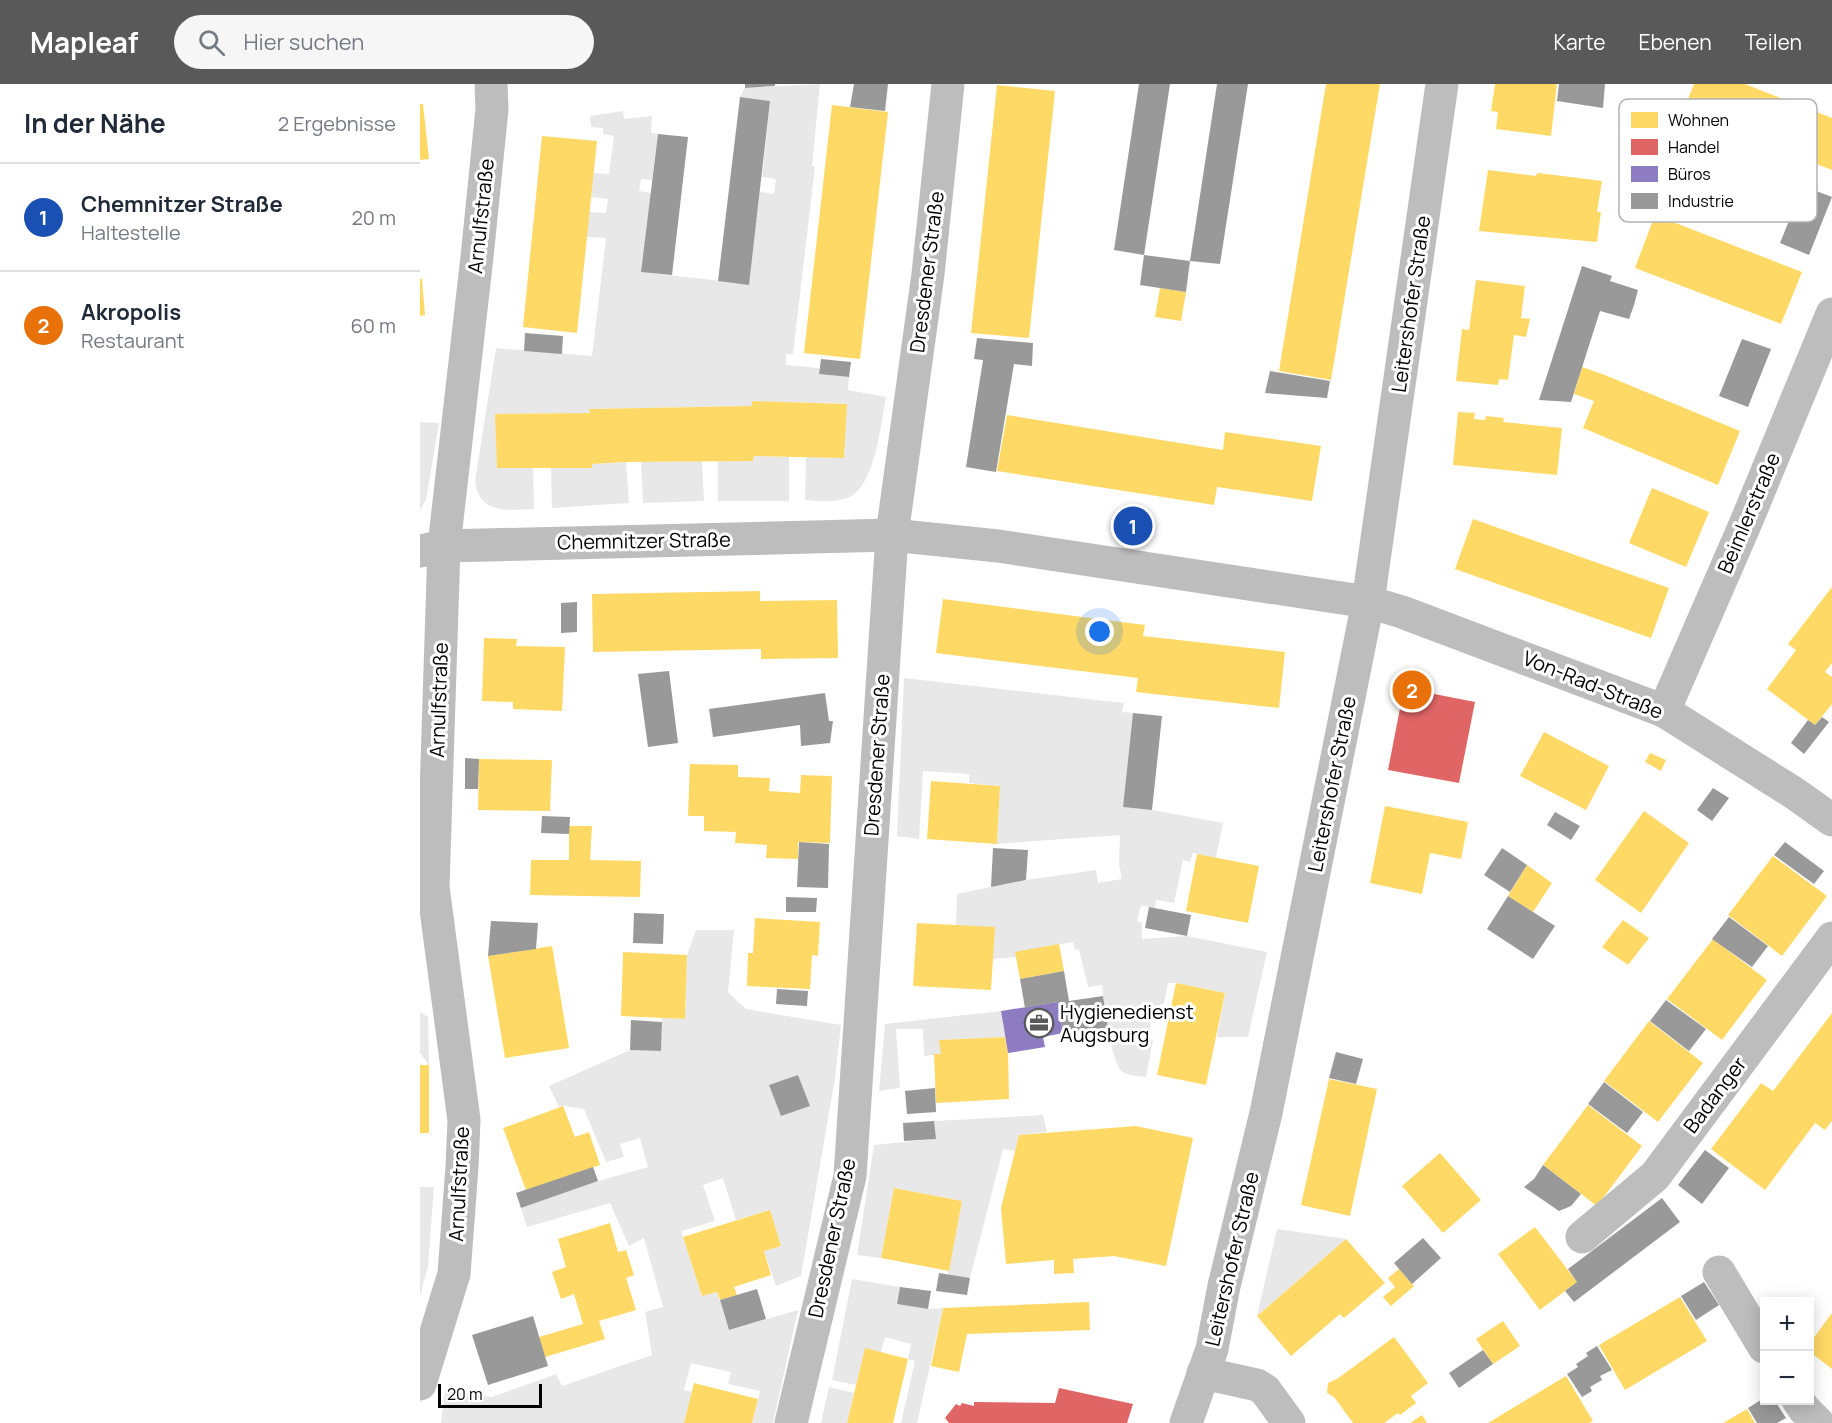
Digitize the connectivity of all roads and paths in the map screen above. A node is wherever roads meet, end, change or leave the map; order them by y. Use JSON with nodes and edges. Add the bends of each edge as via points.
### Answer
{"nodes":[{"id":1,"x":491,"y":84,"type":"edge"},
{"id":2,"x":948,"y":84,"type":"edge"},
{"id":3,"x":1442,"y":84,"type":"edge"},
{"id":4,"x":1832,"y":314,"type":"edge"},
{"id":5,"x":892,"y":535,"type":"junction"},
{"id":6,"x":432,"y":548,"type":"edge"},
{"id":7,"x":1368,"y":602,"type":"junction"},
{"id":8,"x":1664,"y":711,"type":"junction"},
{"id":9,"x":1832,"y":820,"type":"edge"},
{"id":10,"x":1832,"y":938,"type":"edge"},
{"id":11,"x":1582,"y":1238,"type":"dead end"},
{"id":12,"x":1719,"y":1272,"type":"dead end"},
{"id":13,"x":1760,"y":1340,"type":"edge"},
{"id":14,"x":1203,"y":1373,"type":"junction"},
{"id":15,"x":420,"y":1384,"type":"edge"},
{"id":16,"x":1801,"y":1405,"type":"edge"},
{"id":17,"x":791,"y":1423,"type":"edge"},
{"id":18,"x":1186,"y":1423,"type":"edge"},
{"id":19,"x":1289,"y":1423,"type":"edge"},
{"id":20,"x":1818,"y":1423,"type":"edge"}],
"edges":[{"from":1,"to":6,"type":"street","name":"Arnulfstraße","via":[[492,109],[477,257]]},
{"from":2,"to":5,"type":"street","name":"Dresdener Straße","via":[[928,274]]},
{"from":3,"to":7,"type":"street","name":"Leitershofer Straße"},
{"from":4,"to":8,"type":"street","name":"Beimlerstraße"},
{"from":5,"to":6,"type":"street","name":"Chemnitzer Straße"},
{"from":5,"to":7,"type":"street","name":"Chemnitzer Straße","via":[[998,546]]},
{"from":5,"to":17,"type":"street","name":"Dresdener Straße","via":[[850,1176]]},
{"from":6,"to":15,"type":"street","name":"Arnulfstraße","via":[[433,887],[464,1120],[454,1274]]},
{"from":7,"to":8,"type":"street","name":"Von-Rad-Straße"},
{"from":7,"to":14,"type":"street","name":"Leitershofer Straße","via":[[1266,1113]]},
{"from":8,"to":9,"type":"street","name":"Von-Rad-Straße"},
{"from":10,"to":11,"type":"street","name":"Badanger","via":[[1655,1176]]},
{"from":12,"to":13,"type":"street"},
{"from":14,"to":18,"type":"street"},
{"from":14,"to":19,"type":"street","name":"Leitershofer Straße","via":[[1257,1385]]},
{"from":16,"to":20,"type":"street"}]}
